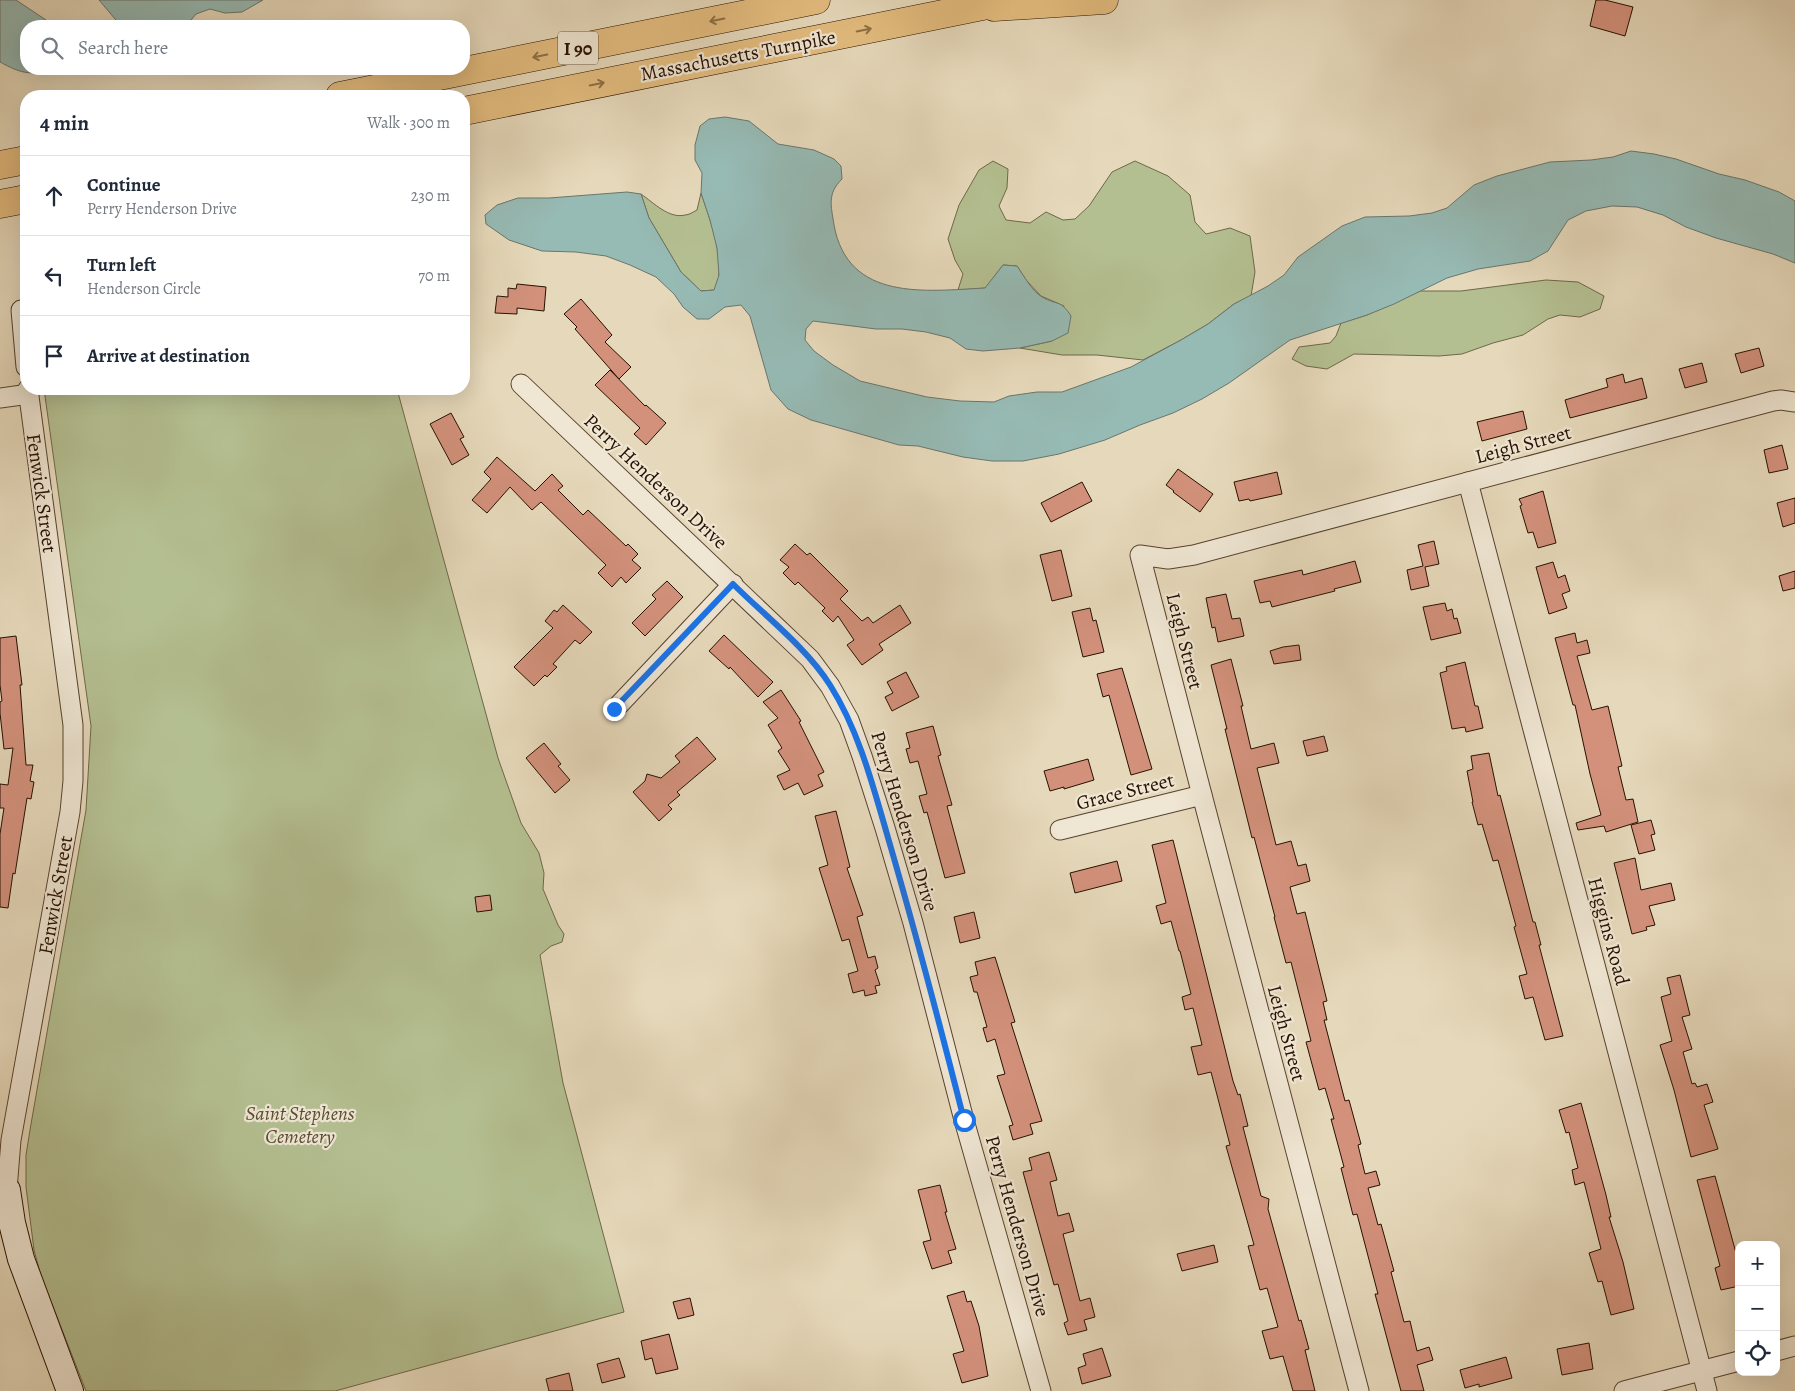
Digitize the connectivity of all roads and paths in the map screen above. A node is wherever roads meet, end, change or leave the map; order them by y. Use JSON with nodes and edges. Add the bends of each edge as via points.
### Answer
{"nodes":[{"id":1,"x":816,"y":0,"type":"edge"},
{"id":2,"x":1012,"y":0,"type":"edge"},
{"id":3,"x":1104,"y":0,"type":"edge"},
{"id":4,"x":972,"y":8,"type":"junction"},
{"id":5,"x":470,"y":70,"type":"edge"},
{"id":6,"x":444,"y":75,"type":"edge"},
{"id":7,"x":370,"y":90,"type":"edge"},
{"id":8,"x":470,"y":109,"type":"edge"},
{"id":9,"x":20,"y":161,"type":"edge"},
{"id":10,"x":0,"y":165,"type":"edge"},
{"id":11,"x":20,"y":200,"type":"edge"},
{"id":12,"x":0,"y":204,"type":"edge"},
{"id":13,"x":521,"y":384,"type":"dead end"},
{"id":14,"x":20,"y":393,"type":"edge"},
{"id":15,"x":30,"y":395,"type":"edge"},
{"id":16,"x":0,"y":398,"type":"edge"},
{"id":17,"x":1795,"y":402,"type":"edge"},
{"id":18,"x":1468,"y":482,"type":"junction"},
{"id":19,"x":733,"y":584,"type":"junction"},
{"id":20,"x":614,"y":709,"type":"dead end"},
{"id":21,"x":1202,"y":795,"type":"junction"},
{"id":22,"x":1060,"y":830,"type":"dead end"},
{"id":23,"x":4,"y":1190,"type":"edge"},
{"id":24,"x":1795,"y":1346,"type":"edge"},
{"id":25,"x":1780,"y":1350,"type":"edge"},
{"id":26,"x":1735,"y":1362,"type":"edge"},
{"id":27,"x":1702,"y":1371,"type":"junction"},
{"id":28,"x":70,"y":1391,"type":"edge"},
{"id":29,"x":1041,"y":1391,"type":"edge"},
{"id":30,"x":1359,"y":1391,"type":"edge"},
{"id":31,"x":1624,"y":1391,"type":"edge"},
{"id":32,"x":1707,"y":1391,"type":"edge"}],
"edges":[{"from":1,"to":5,"type":"highway","name":"Massachusetts Turnpike","number":"I 90","one_way":true},
{"from":2,"to":4,"type":"highway","name":"Massachusetts Turnpike","number":"I 90"},
{"from":3,"to":4,"type":"highway"},
{"from":8,"to":4,"type":"highway","name":"Massachusetts Turnpike","number":"I 90","one_way":true},
{"from":6,"to":7,"type":"highway","name":"Massachusetts Turnpike","number":"I 90","one_way":true},
{"from":9,"to":10,"type":"highway"},
{"from":11,"to":12,"type":"highway"},
{"from":13,"to":19,"type":"street","name":"Perry Henderson Drive"},
{"from":14,"to":16,"type":"street"},
{"from":15,"to":23,"type":"street","name":"Fenwick Street","via":[[73,724],[73,781]]},
{"from":17,"to":18,"type":"street","name":"Leigh Street","via":[[1773,401]]},
{"from":18,"to":21,"type":"street","name":"Leigh Street","via":[[1194,555],[1168,558],[1140,556]]},
{"from":18,"to":27,"type":"street","name":"Higgins Road"},
{"from":19,"to":20,"type":"street"},
{"from":19,"to":29,"type":"street","name":"Perry Henderson Drive","via":[[810,659],[849,720],[913,922],[964,1120]]},
{"from":21,"to":22,"type":"street","name":"Grace Street"},
{"from":21,"to":30,"type":"street","name":"Leigh Street"},
{"from":23,"to":28,"type":"street","name":"Fenwick Street","via":[[22,1259]]},
{"from":24,"to":25,"type":"street"},
{"from":26,"to":27,"type":"street"},
{"from":27,"to":31,"type":"street"},
{"from":27,"to":32,"type":"street","name":"Higgins Road"}]}
